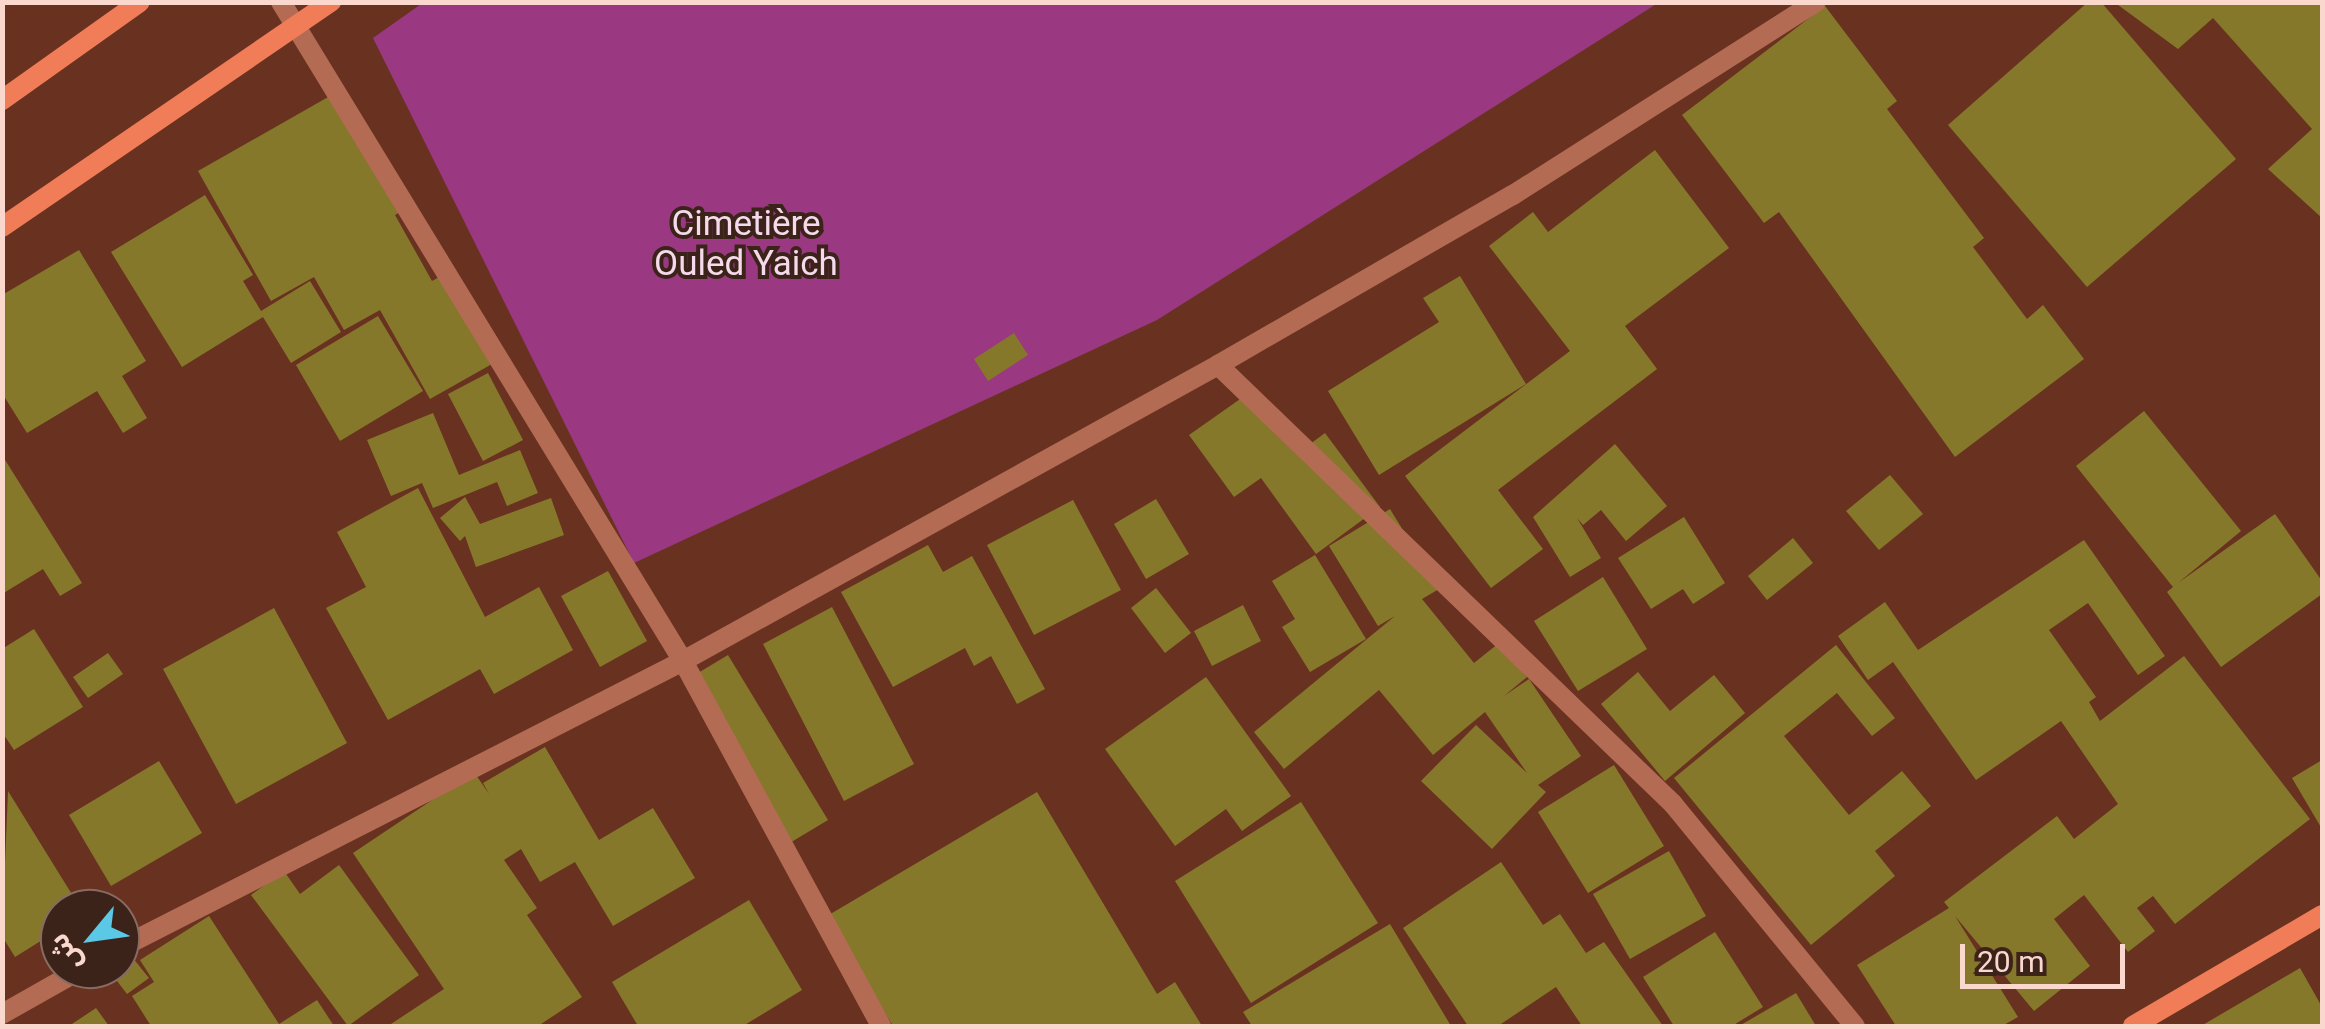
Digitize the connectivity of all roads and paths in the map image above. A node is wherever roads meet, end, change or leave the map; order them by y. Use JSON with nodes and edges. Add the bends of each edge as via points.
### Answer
{"nodes":[{"id":1,"x":140,"y":2,"type":"edge"},
{"id":2,"x":281,"y":2,"type":"edge"},
{"id":3,"x":331,"y":2,"type":"edge"},
{"id":4,"x":1816,"y":2,"type":"edge"},
{"id":5,"x":297,"y":26,"type":"junction"},
{"id":6,"x":2,"y":100,"type":"edge"},
{"id":7,"x":2,"y":227,"type":"edge"},
{"id":8,"x":1218,"y":365,"type":"junction"},
{"id":9,"x":683,"y":661,"type":"junction"},
{"id":10,"x":2322,"y":915,"type":"edge"},
{"id":11,"x":140,"y":938,"type":"edge"},
{"id":12,"x":46,"y":989,"type":"edge"},
{"id":13,"x":2,"y":1014,"type":"edge"},
{"id":14,"x":881,"y":1026,"type":"edge"},
{"id":15,"x":1855,"y":1026,"type":"edge"},
{"id":16,"x":2133,"y":1026,"type":"edge"}],
"edges":[{"from":1,"to":6,"type":"street"},
{"from":2,"to":5,"type":"street"},
{"from":3,"to":5,"type":"street"},
{"from":4,"to":8,"type":"street","via":[[1512,195]]},
{"from":5,"to":7,"type":"street"},
{"from":5,"to":9,"type":"street"},
{"from":8,"to":9,"type":"street"},
{"from":8,"to":15,"type":"street","via":[[1673,804]]},
{"from":9,"to":11,"type":"street"},
{"from":9,"to":14,"type":"street"},
{"from":10,"to":16,"type":"street"},
{"from":12,"to":13,"type":"street"}]}
